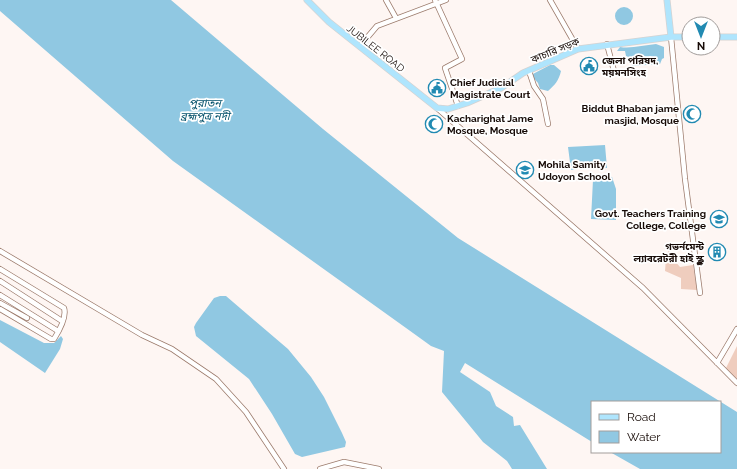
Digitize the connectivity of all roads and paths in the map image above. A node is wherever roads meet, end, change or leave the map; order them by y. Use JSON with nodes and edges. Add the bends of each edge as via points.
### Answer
{"nodes":[{"id":1,"x":307,"y":0,"type":"edge"},
{"id":2,"x":386,"y":0,"type":"edge"},
{"id":3,"x":446,"y":0,"type":"edge"},
{"id":4,"x":550,"y":0,"type":"edge"},
{"id":5,"x":667,"y":0,"type":"edge"},
{"id":6,"x":435,"y":2,"type":"edge"},
{"id":7,"x":396,"y":18,"type":"junction"},
{"id":8,"x":670,"y":37,"type":"junction"},
{"id":9,"x":721,"y":37,"type":"edge"},
{"id":10,"x":737,"y":37,"type":"edge"},
{"id":11,"x":681,"y":38,"type":"edge"},
{"id":12,"x":607,"y":44,"type":"junction"},
{"id":13,"x":360,"y":46,"type":"junction"},
{"id":14,"x":578,"y":49,"type":"junction"},
{"id":15,"x":529,"y":71,"type":"junction"},
{"id":16,"x":614,"y":71,"type":"dead end"},
{"id":17,"x":458,"y":106,"type":"junction"},
{"id":18,"x":437,"y":108,"type":"junction"},
{"id":19,"x":548,"y":124,"type":"dead end"},
{"id":20,"x":0,"y":250,"type":"edge"},
{"id":21,"x":0,"y":269,"type":"edge"},
{"id":22,"x":0,"y":281,"type":"edge"},
{"id":23,"x":700,"y":293,"type":"dead end"},
{"id":24,"x":0,"y":295,"type":"edge"},
{"id":25,"x":0,"y":303,"type":"edge"},
{"id":26,"x":0,"y":309,"type":"edge"},
{"id":27,"x":27,"y":318,"type":"dead end"},
{"id":28,"x":62,"y":321,"type":"junction"},
{"id":29,"x":737,"y":329,"type":"edge"},
{"id":30,"x":58,"y":331,"type":"junction"},
{"id":31,"x":716,"y":363,"type":"junction"},
{"id":32,"x":737,"y":383,"type":"edge"},
{"id":33,"x":284,"y":469,"type":"edge"},
{"id":34,"x":320,"y":469,"type":"edge"},
{"id":35,"x":379,"y":469,"type":"edge"}],
"edges":[{"from":1,"to":13,"type":"main road","name":"JUBILEE ROAD","via":[[329,22]]},
{"from":2,"to":7,"type":"street"},
{"from":3,"to":6,"type":"street"},
{"from":4,"to":14,"type":"street"},
{"from":5,"to":8,"type":"main road"},
{"from":6,"to":7,"type":"street"},
{"from":6,"to":17,"type":"street","via":[[462,59],[445,68]]},
{"from":7,"to":13,"type":"street","via":[[377,26]]},
{"from":8,"to":11,"type":"main road","name":"কাচারি সড়ক"},
{"from":8,"to":12,"type":"main road","name":"কাচারি সড়ক"},
{"from":8,"to":23,"type":"street"},
{"from":9,"to":10,"type":"main road"},
{"from":12,"to":14,"type":"main road","name":"কাচারি সড়ক"},
{"from":12,"to":16,"type":"street"},
{"from":13,"to":18,"type":"main road","name":"JUBILEE ROAD"},
{"from":14,"to":15,"type":"main road","name":"কাচারি সড়ক"},
{"from":15,"to":17,"type":"main road","name":"কাচারি সড়ক","via":[[501,88]]},
{"from":15,"to":19,"type":"street","via":[[534,86],[543,99]]},
{"from":17,"to":18,"type":"main road","name":"কাচারি সড়ক","via":[[448,109]]},
{"from":18,"to":31,"type":"street","via":[[642,288]]},
{"from":20,"to":33,"type":"street","via":[[172,349],[216,379],[246,412]]},
{"from":21,"to":28,"type":"street","via":[[64,308]]},
{"from":22,"to":28,"type":"street"},
{"from":24,"to":30,"type":"street"},
{"from":25,"to":27,"type":"street"},
{"from":26,"to":30,"type":"street","via":[[51,339]]},
{"from":28,"to":30,"type":"street"},
{"from":29,"to":31,"type":"street"},
{"from":31,"to":32,"type":"street"},
{"from":34,"to":35,"type":"street","via":[[344,462]]}]}
